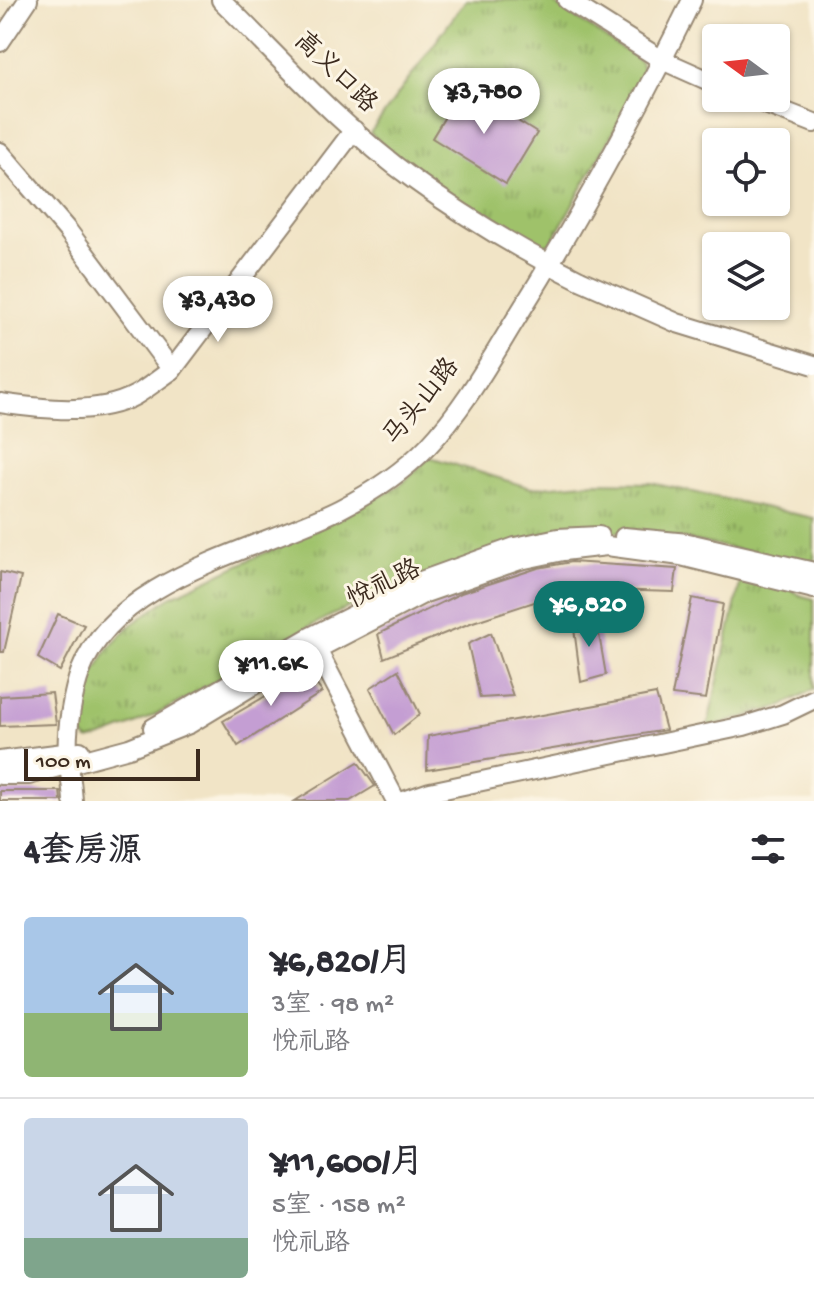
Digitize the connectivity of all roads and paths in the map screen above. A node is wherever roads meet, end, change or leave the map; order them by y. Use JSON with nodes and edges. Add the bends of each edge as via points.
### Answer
{"nodes":[{"id":1,"x":28,"y":0,"type":"edge"},
{"id":2,"x":221,"y":0,"type":"edge"},
{"id":3,"x":567,"y":0,"type":"edge"},
{"id":4,"x":692,"y":0,"type":"edge"},
{"id":5,"x":0,"y":42,"type":"edge"},
{"id":6,"x":662,"y":60,"type":"junction"},
{"id":7,"x":702,"y":78,"type":"edge"},
{"id":8,"x":786,"y":112,"type":"edge"},
{"id":9,"x":814,"y":123,"type":"edge"},
{"id":10,"x":354,"y":130,"type":"junction"},
{"id":11,"x":0,"y":152,"type":"edge"},
{"id":12,"x":550,"y":265,"type":"junction"},
{"id":13,"x":814,"y":365,"type":"edge"},
{"id":14,"x":172,"y":370,"type":"junction"},
{"id":15,"x":0,"y":403,"type":"edge"},
{"id":16,"x":814,"y":572,"type":"edge"},
{"id":17,"x":814,"y":589,"type":"edge"},
{"id":18,"x":313,"y":643,"type":"junction"},
{"id":19,"x":814,"y":699,"type":"edge"},
{"id":20,"x":69,"y":758,"type":"junction"},
{"id":21,"x":0,"y":761,"type":"edge"},
{"id":22,"x":0,"y":775,"type":"edge"},
{"id":23,"x":73,"y":801,"type":"edge"},
{"id":24,"x":396,"y":801,"type":"edge"},
{"id":25,"x":404,"y":801,"type":"edge"}],
"edges":[{"from":1,"to":5,"type":"street"},
{"from":2,"to":10,"type":"street","name":"高义口路"},
{"from":3,"to":6,"type":"street"},
{"from":4,"to":6,"type":"street","name":"马头山路"},
{"from":6,"to":7,"type":"street"},
{"from":6,"to":12,"type":"street","name":"马头山路"},
{"from":8,"to":9,"type":"street"},
{"from":10,"to":12,"type":"street","name":"高义口路","via":[[412,178]]},
{"from":10,"to":14,"type":"street"},
{"from":11,"to":14,"type":"street","via":[[68,231]]},
{"from":12,"to":13,"type":"street","name":"高义口路","bridge":true,"via":[[677,323]]},
{"from":12,"to":20,"type":"street","name":"马头山路","via":[[469,395],[395,477],[340,509],[165,584],[123,611],[96,640],[81,671]]},
{"from":14,"to":15,"type":"street","via":[[134,396],[101,405]]},
{"from":16,"to":18,"type":"street","name":"悦礼路","via":[[688,543],[609,535],[558,538],[515,547],[421,581]]},
{"from":17,"to":18,"type":"street","name":"悦礼路","via":[[681,556],[607,546],[520,560],[425,593]]},
{"from":18,"to":20,"type":"street","name":"悦礼路","via":[[189,724],[129,748]]},
{"from":18,"to":24,"type":"street"},
{"from":19,"to":25,"type":"street","via":[[744,726]]},
{"from":20,"to":21,"type":"street","name":"悦礼路"},
{"from":20,"to":22,"type":"street","name":"悦礼路","via":[[29,775]]},
{"from":20,"to":23,"type":"street","name":"马头山路"}]}
